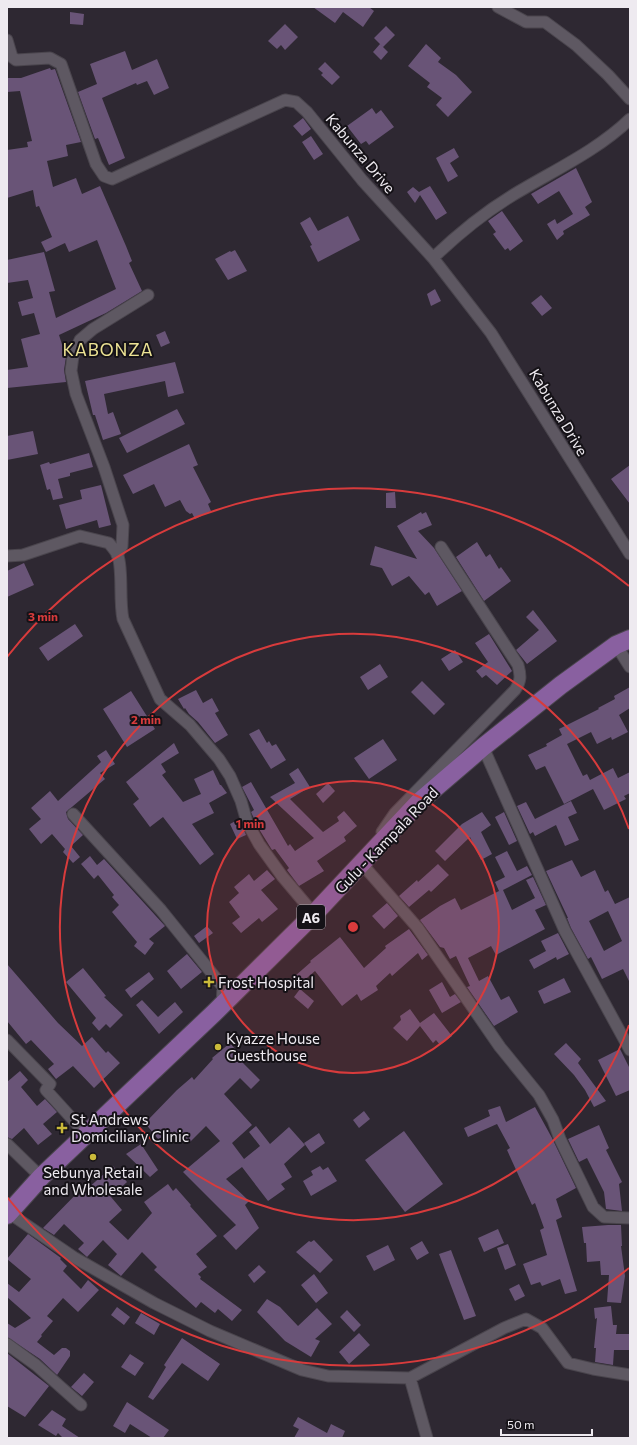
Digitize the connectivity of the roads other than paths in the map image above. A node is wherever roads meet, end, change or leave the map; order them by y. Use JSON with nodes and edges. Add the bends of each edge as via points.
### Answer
{"nodes":[{"id":1,"x":498,"y":7,"type":"edge"},
{"id":2,"x":7,"y":40,"type":"edge"},
{"id":3,"x":630,"y":99,"type":"edge"},
{"id":4,"x":630,"y":119,"type":"edge"},
{"id":5,"x":433,"y":258,"type":"junction"},
{"id":6,"x":148,"y":295,"type":"dead end"},
{"id":7,"x":440,"y":547,"type":"dead end"},
{"id":8,"x":630,"y":554,"type":"edge"},
{"id":9,"x":117,"y":555,"type":"junction"},
{"id":10,"x":7,"y":556,"type":"edge"},
{"id":11,"x":623,"y":642,"type":"edge"},
{"id":12,"x":630,"y":667,"type":"edge"},
{"id":13,"x":483,"y":747,"type":"junction"},
{"id":14,"x":73,"y":814,"type":"dead end"},
{"id":15,"x":367,"y":858,"type":"junction"},
{"id":16,"x":314,"y":914,"type":"junction"},
{"id":17,"x":222,"y":1005,"type":"junction"},
{"id":18,"x":7,"y":1040,"type":"edge"},
{"id":19,"x":630,"y":1050,"type":"edge"},
{"id":20,"x":86,"y":1134,"type":"junction"},
{"id":21,"x":7,"y":1144,"type":"edge"},
{"id":22,"x":41,"y":1177,"type":"junction"},
{"id":23,"x":8,"y":1214,"type":"edge"},
{"id":24,"x":630,"y":1218,"type":"edge"},
{"id":25,"x":7,"y":1344,"type":"edge"},
{"id":26,"x":630,"y":1376,"type":"edge"},
{"id":27,"x":410,"y":1378,"type":"junction"},
{"id":28,"x":82,"y":1405,"type":"dead end"},
{"id":29,"x":427,"y":1438,"type":"edge"}],
"edges":[{"from":1,"to":3,"type":"street","via":[[526,22],[545,22],[576,45]]},
{"from":2,"to":5,"type":"street","name":"Kabunza Drive","via":[[12,57],[16,60],[50,58],[61,64],[96,164],[104,176],[112,179],[285,100],[296,102]]},
{"from":4,"to":5,"type":"street","via":[[607,139],[482,215],[455,236]]},
{"from":5,"to":8,"type":"street","name":"Kabunza Drive","via":[[511,362]]},
{"from":6,"to":9,"type":"street","via":[[80,340],[72,356],[71,371],[76,394],[123,525],[122,546]]},
{"from":7,"to":15,"type":"street","via":[[518,665],[520,683],[395,813]]},
{"from":9,"to":10,"type":"street","via":[[109,543],[80,536],[23,555]]},
{"from":9,"to":16,"type":"street","via":[[123,619],[160,699],[190,725],[219,759],[230,776],[247,822],[259,844]]},
{"from":11,"to":12,"type":"street"},
{"from":11,"to":13,"type":"main road","name":"Gulu - Kampala Road","number":"A6","via":[[561,685]]},
{"from":13,"to":15,"type":"main road","name":"Gulu - Kampala Road","number":"A6","via":[[420,801]]},
{"from":13,"to":19,"type":"street","via":[[565,931]]},
{"from":14,"to":17,"type":"street","via":[[161,910],[223,987]]},
{"from":15,"to":16,"type":"main road","name":"Gulu - Kampala Road","number":"A6"},
{"from":15,"to":24,"type":"street","via":[[500,1047],[539,1095],[593,1207],[604,1218]]},
{"from":16,"to":17,"type":"main road","name":"Gulu - Kampala Road","number":"A6"},
{"from":17,"to":20,"type":"main road","name":"Gulu - Kampala Road","number":"A6"},
{"from":18,"to":20,"type":"street","via":[[50,1084],[46,1090]]},
{"from":20,"to":22,"type":"main road","name":"Gulu - Kampala Road","number":"A6"},
{"from":21,"to":22,"type":"street"},
{"from":22,"to":23,"type":"main road","name":"Gulu - Kampala Road","number":"A6"},
{"from":23,"to":27,"type":"street","via":[[75,1258],[154,1303],[210,1331],[302,1370],[328,1376]]},
{"from":25,"to":28,"type":"street","via":[[36,1365]]},
{"from":26,"to":27,"type":"street","via":[[568,1363],[542,1328],[526,1319]]},
{"from":27,"to":29,"type":"street"}]}
